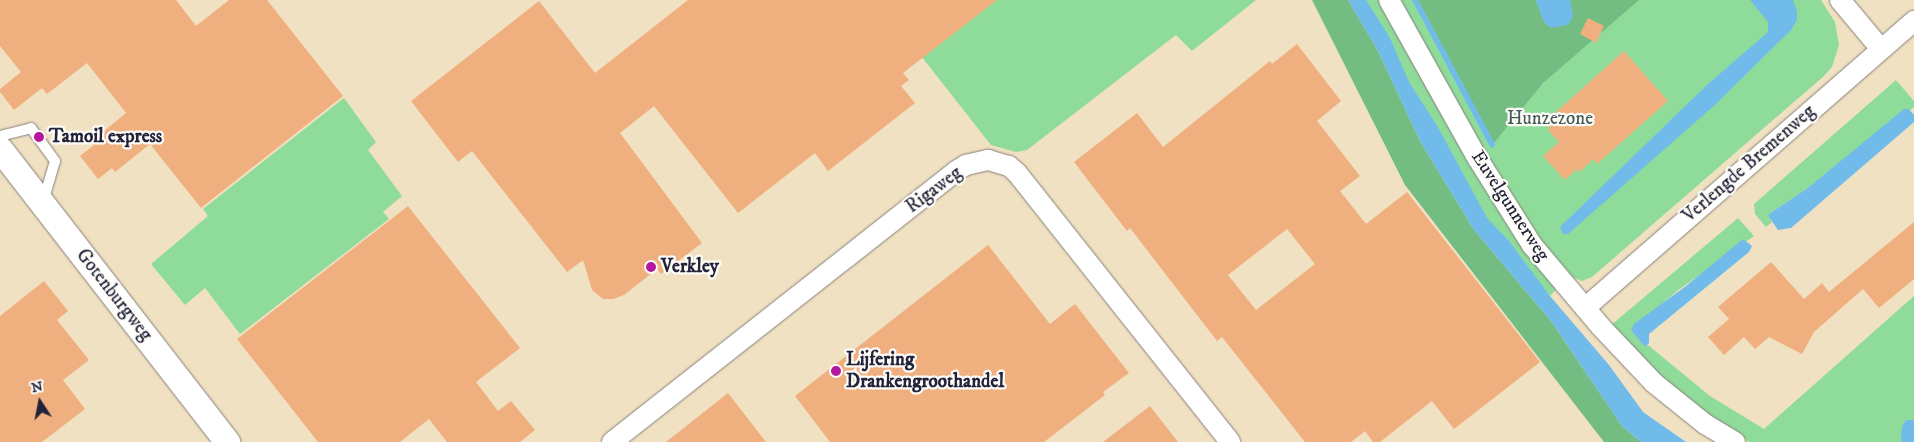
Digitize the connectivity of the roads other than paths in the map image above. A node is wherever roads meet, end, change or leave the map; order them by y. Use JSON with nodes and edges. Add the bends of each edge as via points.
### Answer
{"nodes":[{"id":1,"x":1390,"y":0,"type":"edge"},
{"id":2,"x":1840,"y":0,"type":"edge"},
{"id":3,"x":1914,"y":21,"type":"edge"},
{"id":4,"x":1881,"y":48,"type":"junction"},
{"id":5,"x":0,"y":136,"type":"edge"},
{"id":6,"x":0,"y":149,"type":"edge"},
{"id":7,"x":42,"y":204,"type":"junction"},
{"id":8,"x":1585,"y":308,"type":"junction"},
{"id":9,"x":227,"y":442,"type":"edge"},
{"id":10,"x":612,"y":442,"type":"edge"},
{"id":11,"x":1230,"y":442,"type":"edge"},
{"id":12,"x":1734,"y":442,"type":"edge"}],
"edges":[{"from":1,"to":8,"type":"street","name":"Euvelgunnerweg","via":[[1478,159],[1532,246]]},
{"from":2,"to":4,"type":"street"},
{"from":3,"to":4,"type":"street","name":"Verlengde Bremenweg"},
{"from":4,"to":8,"type":"street","name":"Verlengde Bremenweg"},
{"from":5,"to":7,"type":"lane","via":[[31,128],[55,161]]},
{"from":6,"to":7,"type":"street","name":"Gotenburgweg"},
{"from":7,"to":9,"type":"street","name":"Gotenburgweg"},
{"from":8,"to":12,"type":"street","name":"Euvelgunnerweg","via":[[1654,383],[1705,424]]},
{"from":10,"to":11,"type":"street","name":"Rigaweg","via":[[956,171],[988,160],[1009,166],[1017,173]]}]}
